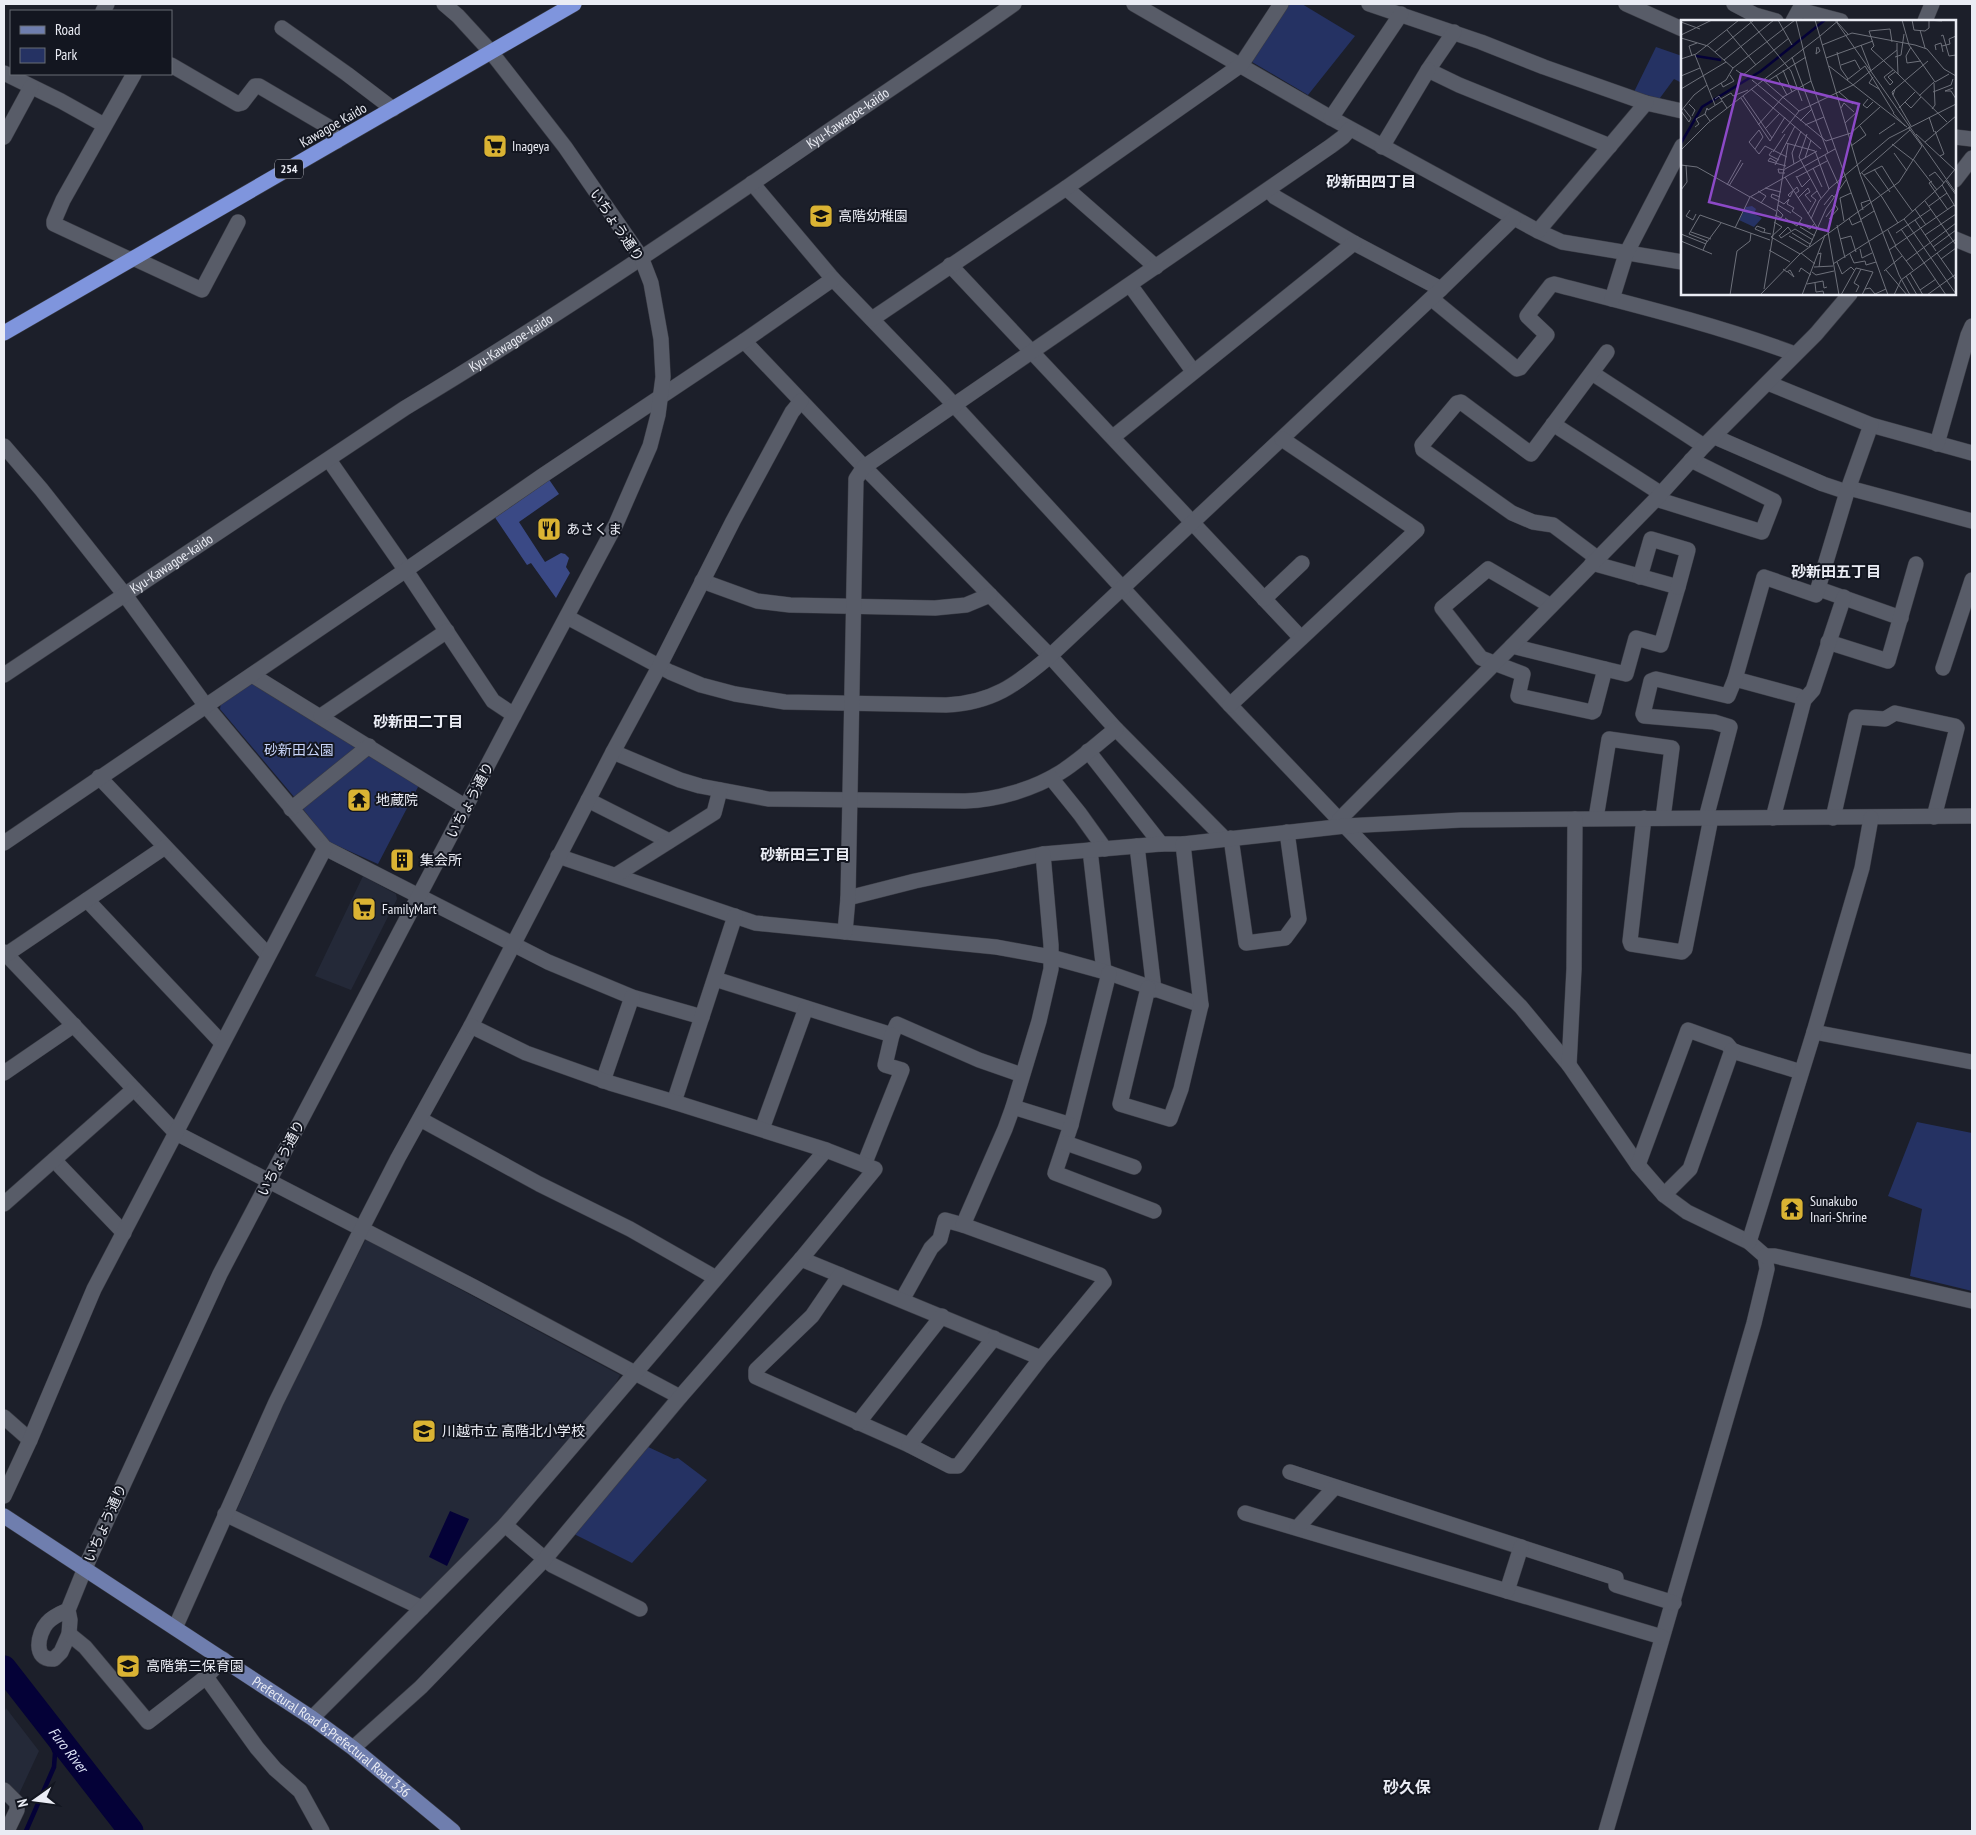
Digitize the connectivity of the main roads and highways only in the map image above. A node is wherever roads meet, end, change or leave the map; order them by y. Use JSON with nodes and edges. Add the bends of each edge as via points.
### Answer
{"nodes":[{"id":1,"x":574,"y":4,"type":"edge"},
{"id":2,"x":4,"y":333,"type":"edge"},
{"id":3,"x":4,"y":1516,"type":"edge"},
{"id":4,"x":453,"y":1831,"type":"edge"}],
"edges":[{"from":1,"to":2,"type":"highway","name":"Kawagoe Kaido","number":"254"},
{"from":3,"to":4,"type":"main road","name":"Prefectural Road 8;Prefectural Road 336","via":[[312,1718]]}]}
